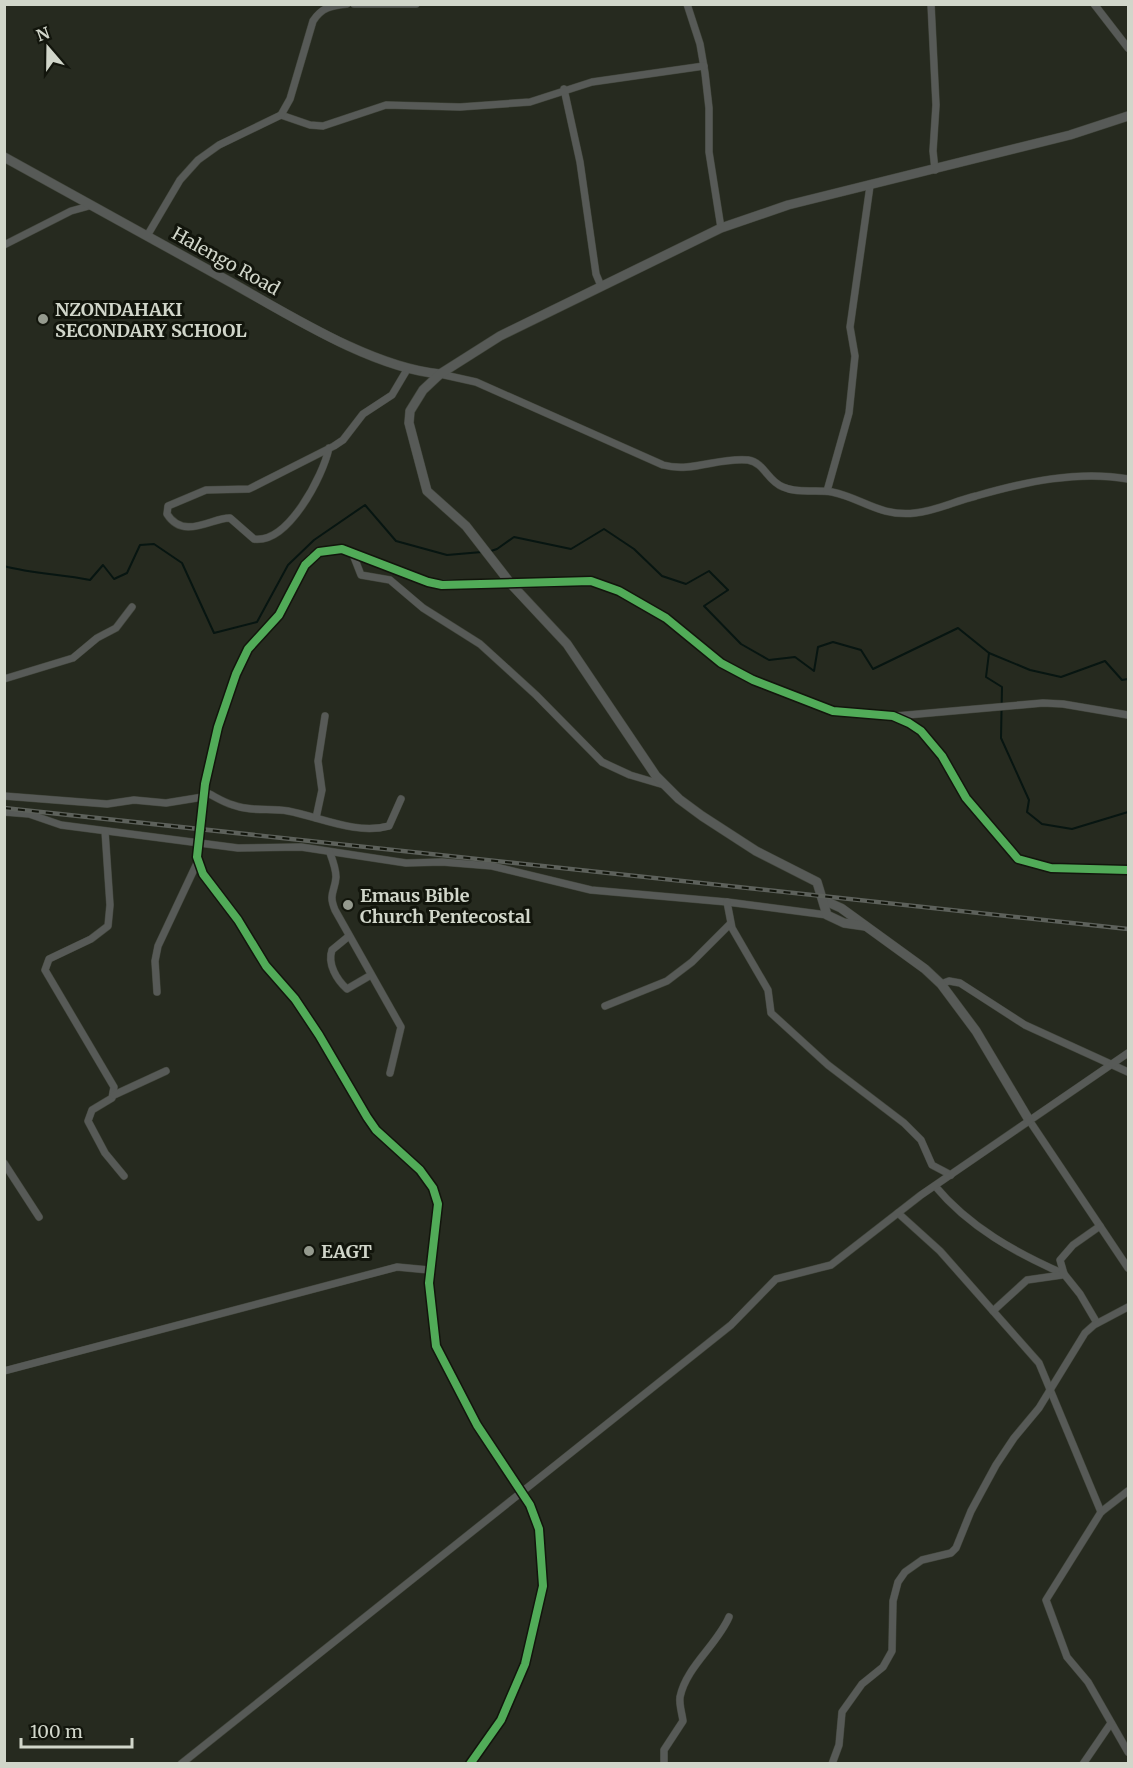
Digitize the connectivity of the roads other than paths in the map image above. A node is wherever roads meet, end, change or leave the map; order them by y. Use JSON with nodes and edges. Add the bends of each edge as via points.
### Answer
{"nodes":[{"id":1,"x":347,"y":4,"type":"edge"},
{"id":2,"x":354,"y":4,"type":"edge"},
{"id":3,"x":416,"y":4,"type":"edge"},
{"id":4,"x":687,"y":4,"type":"edge"},
{"id":5,"x":931,"y":4,"type":"edge"},
{"id":6,"x":1094,"y":4,"type":"edge"},
{"id":7,"x":1128,"y":48,"type":"edge"},
{"id":8,"x":704,"y":66,"type":"junction"},
{"id":9,"x":564,"y":89,"type":"junction"},
{"id":10,"x":281,"y":115,"type":"junction"},
{"id":11,"x":1128,"y":116,"type":"edge"},
{"id":12,"x":4,"y":157,"type":"edge"},
{"id":13,"x":935,"y":170,"type":"junction"},
{"id":14,"x":870,"y":186,"type":"junction"},
{"id":15,"x":89,"y":206,"type":"junction"},
{"id":16,"x":721,"y":228,"type":"junction"},
{"id":17,"x":147,"y":236,"type":"junction"},
{"id":18,"x":4,"y":245,"type":"edge"},
{"id":19,"x":602,"y":286,"type":"junction"},
{"id":20,"x":408,"y":368,"type":"junction"},
{"id":21,"x":440,"y":374,"type":"junction"},
{"id":22,"x":329,"y":448,"type":"junction"},
{"id":23,"x":1128,"y":479,"type":"edge"},
{"id":24,"x":827,"y":491,"type":"junction"},
{"id":25,"x":352,"y":552,"type":"junction"},
{"id":26,"x":508,"y":580,"type":"junction"},
{"id":27,"x":132,"y":607,"type":"dead end"},
{"id":28,"x":4,"y":679,"type":"edge"},
{"id":29,"x":1128,"y":715,"type":"edge"},
{"id":30,"x":325,"y":716,"type":"dead end"},
{"id":31,"x":893,"y":716,"type":"junction"},
{"id":32,"x":664,"y":785,"type":"junction"},
{"id":33,"x":203,"y":794,"type":"junction"},
{"id":34,"x":4,"y":796,"type":"edge"},
{"id":35,"x":401,"y":799,"type":"dead end"},
{"id":36,"x":4,"y":812,"type":"edge"},
{"id":37,"x":316,"y":818,"type":"junction"},
{"id":38,"x":105,"y":831,"type":"junction"},
{"id":39,"x":198,"y":842,"type":"junction"},
{"id":40,"x":330,"y":853,"type":"junction"},
{"id":41,"x":198,"y":861,"type":"junction"},
{"id":42,"x":1128,"y":870,"type":"edge"},
{"id":43,"x":823,"y":900,"type":"junction"},
{"id":44,"x":727,"y":902,"type":"junction"},
{"id":45,"x":826,"y":915,"type":"junction"},
{"id":46,"x":730,"y":924,"type":"junction"},
{"id":47,"x":865,"y":926,"type":"junction"},
{"id":48,"x":349,"y":936,"type":"junction"},
{"id":49,"x":371,"y":975,"type":"junction"},
{"id":50,"x":941,"y":984,"type":"junction"},
{"id":51,"x":157,"y":992,"type":"dead end"},
{"id":52,"x":605,"y":1006,"type":"dead end"},
{"id":53,"x":1128,"y":1053,"type":"edge"},
{"id":54,"x":1110,"y":1065,"type":"junction"},
{"id":55,"x":166,"y":1071,"type":"dead end"},
{"id":56,"x":1128,"y":1071,"type":"edge"},
{"id":57,"x":390,"y":1073,"type":"dead end"},
{"id":58,"x":114,"y":1095,"type":"junction"},
{"id":59,"x":1029,"y":1120,"type":"junction"},
{"id":60,"x":4,"y":1163,"type":"edge"},
{"id":61,"x":951,"y":1175,"type":"junction"},
{"id":62,"x":124,"y":1176,"type":"dead end"},
{"id":63,"x":935,"y":1186,"type":"junction"},
{"id":64,"x":898,"y":1213,"type":"junction"},
{"id":65,"x":39,"y":1217,"type":"dead end"},
{"id":66,"x":1100,"y":1226,"type":"junction"},
{"id":67,"x":1128,"y":1267,"type":"edge"},
{"id":68,"x":429,"y":1270,"type":"junction"},
{"id":69,"x":1064,"y":1274,"type":"junction"},
{"id":70,"x":1128,"y":1307,"type":"edge"},
{"id":71,"x":993,"y":1311,"type":"junction"},
{"id":72,"x":1097,"y":1323,"type":"junction"},
{"id":73,"x":4,"y":1371,"type":"edge"},
{"id":74,"x":1051,"y":1388,"type":"junction"},
{"id":75,"x":1128,"y":1491,"type":"edge"},
{"id":76,"x":521,"y":1492,"type":"junction"},
{"id":77,"x":1101,"y":1512,"type":"junction"},
{"id":78,"x":729,"y":1617,"type":"dead end"},
{"id":79,"x":1111,"y":1723,"type":"junction"},
{"id":80,"x":1128,"y":1752,"type":"edge"},
{"id":81,"x":181,"y":1764,"type":"edge"},
{"id":82,"x":470,"y":1764,"type":"edge"},
{"id":83,"x":664,"y":1764,"type":"edge"},
{"id":84,"x":832,"y":1764,"type":"edge"},
{"id":85,"x":1083,"y":1764,"type":"edge"}],
"edges":[{"from":1,"to":10,"type":"street","via":[[329,6],[313,21],[290,99]]},
{"from":2,"to":3,"type":"street"},
{"from":4,"to":8,"type":"street"},
{"from":5,"to":13,"type":"street"},
{"from":6,"to":7,"type":"street"},
{"from":8,"to":9,"type":"street"},
{"from":8,"to":16,"type":"street","via":[[709,152]]},
{"from":9,"to":10,"type":"street","via":[[530,102],[512,104],[386,105],[323,126]]},
{"from":9,"to":19,"type":"street","via":[[580,162],[594,267]]},
{"from":10,"to":17,"type":"street","via":[[219,145],[198,160],[180,180]]},
{"from":11,"to":13,"type":"street"},
{"from":12,"to":15,"type":"street","name":"Halengo Road"},
{"from":13,"to":14,"type":"street"},
{"from":14,"to":16,"type":"street","via":[[798,203]]},
{"from":14,"to":24,"type":"street","via":[[850,327],[855,356],[849,413]]},
{"from":15,"to":17,"type":"street","name":"Halengo Road"},
{"from":15,"to":18,"type":"street"},
{"from":16,"to":19,"type":"street"},
{"from":17,"to":20,"type":"street","name":"Halengo Road","via":[[313,327]]},
{"from":19,"to":21,"type":"street","via":[[534,318]]},
{"from":20,"to":21,"type":"street","name":"Halengo Road"},
{"from":20,"to":22,"type":"street","via":[[392,395],[363,414],[343,440]]},
{"from":21,"to":24,"type":"street","via":[[476,382],[663,465],[691,468],[719,460],[748,460],[761,466],[783,488]]},
{"from":21,"to":26,"type":"street","via":[[423,390],[408,416],[422,478],[427,491],[466,526]]},
{"from":22,"to":22,"type":"street","via":[[316,487],[294,515],[268,538],[254,539],[230,518],[199,527],[176,522],[167,514],[173,501],[206,490],[249,489]]},
{"from":23,"to":24,"type":"street","via":[[1089,476],[1021,484],[914,514],[892,513]]},
{"from":25,"to":26,"type":"street","via":[[434,583]]},
{"from":25,"to":32,"type":"street","via":[[361,575],[390,580],[423,608],[497,657],[602,762]]},
{"from":25,"to":33,"type":"street","via":[[334,549],[311,557],[279,615],[248,649],[218,727]]},
{"from":26,"to":31,"type":"street","via":[[603,584],[666,618],[721,663],[753,680],[838,712]]},
{"from":26,"to":32,"type":"street","via":[[567,644],[621,728]]},
{"from":27,"to":28,"type":"street","via":[[116,628],[73,658]]},
{"from":29,"to":31,"type":"street","via":[[1063,704]]},
{"from":30,"to":37,"type":"street","via":[[318,761],[322,790]]},
{"from":31,"to":42,"type":"street","via":[[928,738],[946,760],[966,798],[1018,859],[1051,868]]},
{"from":32,"to":43,"type":"street","via":[[690,808],[756,851],[815,880]]},
{"from":33,"to":34,"type":"street","via":[[166,803],[107,804]]},
{"from":33,"to":37,"type":"street","via":[[243,808]]},
{"from":33,"to":39,"type":"street"},
{"from":35,"to":37,"type":"street","via":[[387,826],[342,825]]},
{"from":36,"to":38,"type":"street"},
{"from":38,"to":39,"type":"street"},
{"from":38,"to":58,"type":"street","via":[[108,926],[45,964],[48,976],[114,1087]]},
{"from":39,"to":40,"type":"street","via":[[238,848],[301,847]]},
{"from":39,"to":41,"type":"street"},
{"from":40,"to":44,"type":"street","via":[[376,856],[406,863],[492,866],[591,890]]},
{"from":40,"to":48,"type":"street","via":[[336,876],[332,903]]},
{"from":41,"to":51,"type":"street","via":[[158,946]]},
{"from":41,"to":68,"type":"street","via":[[266,966],[319,1035],[376,1130],[420,1170],[433,1188],[438,1204]]},
{"from":43,"to":45,"type":"street"},
{"from":43,"to":47,"type":"street"},
{"from":44,"to":45,"type":"street"},
{"from":44,"to":46,"type":"street"},
{"from":45,"to":47,"type":"street"},
{"from":46,"to":52,"type":"street","via":[[667,981]]},
{"from":46,"to":61,"type":"street","via":[[768,990],[771,1013],[817,1056],[904,1123],[921,1140],[932,1165]]},
{"from":47,"to":50,"type":"street"},
{"from":48,"to":49,"type":"street"},
{"from":48,"to":49,"type":"street","via":[[332,950],[330,962],[336,974],[347,989]]},
{"from":49,"to":57,"type":"street","via":[[401,1027]]},
{"from":50,"to":54,"type":"street","via":[[963,984],[1024,1025]]},
{"from":50,"to":59,"type":"street","via":[[976,1031]]},
{"from":53,"to":54,"type":"street"},
{"from":54,"to":56,"type":"street"},
{"from":54,"to":59,"type":"street"},
{"from":55,"to":58,"type":"street"},
{"from":58,"to":62,"type":"street","via":[[92,1110],[88,1121],[105,1153]]},
{"from":59,"to":61,"type":"street"},
{"from":59,"to":66,"type":"street"},
{"from":60,"to":65,"type":"street"},
{"from":61,"to":63,"type":"street"},
{"from":63,"to":64,"type":"street"},
{"from":63,"to":69,"type":"street","via":[[956,1210],[990,1235]]},
{"from":64,"to":71,"type":"street","via":[[931,1241]]},
{"from":64,"to":76,"type":"street","via":[[831,1265],[776,1279],[732,1325]]},
{"from":66,"to":67,"type":"street"},
{"from":66,"to":69,"type":"street","via":[[1063,1255],[1060,1263]]},
{"from":68,"to":73,"type":"street","via":[[397,1267]]},
{"from":68,"to":76,"type":"street","via":[[439,1355],[477,1425]]},
{"from":69,"to":71,"type":"street","via":[[1027,1281]]},
{"from":69,"to":72,"type":"street"},
{"from":70,"to":72,"type":"street"},
{"from":71,"to":74,"type":"street","via":[[1040,1363]]},
{"from":72,"to":74,"type":"street","via":[[1085,1333]]},
{"from":74,"to":77,"type":"street"},
{"from":74,"to":84,"type":"street","via":[[996,1465],[956,1548],[951,1553],[922,1560],[898,1582],[893,1601],[892,1651],[883,1667],[862,1684],[842,1712],[839,1746]]},
{"from":75,"to":77,"type":"street"},
{"from":76,"to":81,"type":"street"},
{"from":76,"to":82,"type":"street","via":[[539,1528],[542,1594],[517,1687],[501,1720]]},
{"from":77,"to":79,"type":"street","via":[[1046,1600],[1067,1658],[1088,1682]]},
{"from":78,"to":83,"type":"street","via":[[685,1684],[680,1702],[682,1720],[664,1750]]},
{"from":79,"to":80,"type":"street"},
{"from":79,"to":85,"type":"street"}]}
